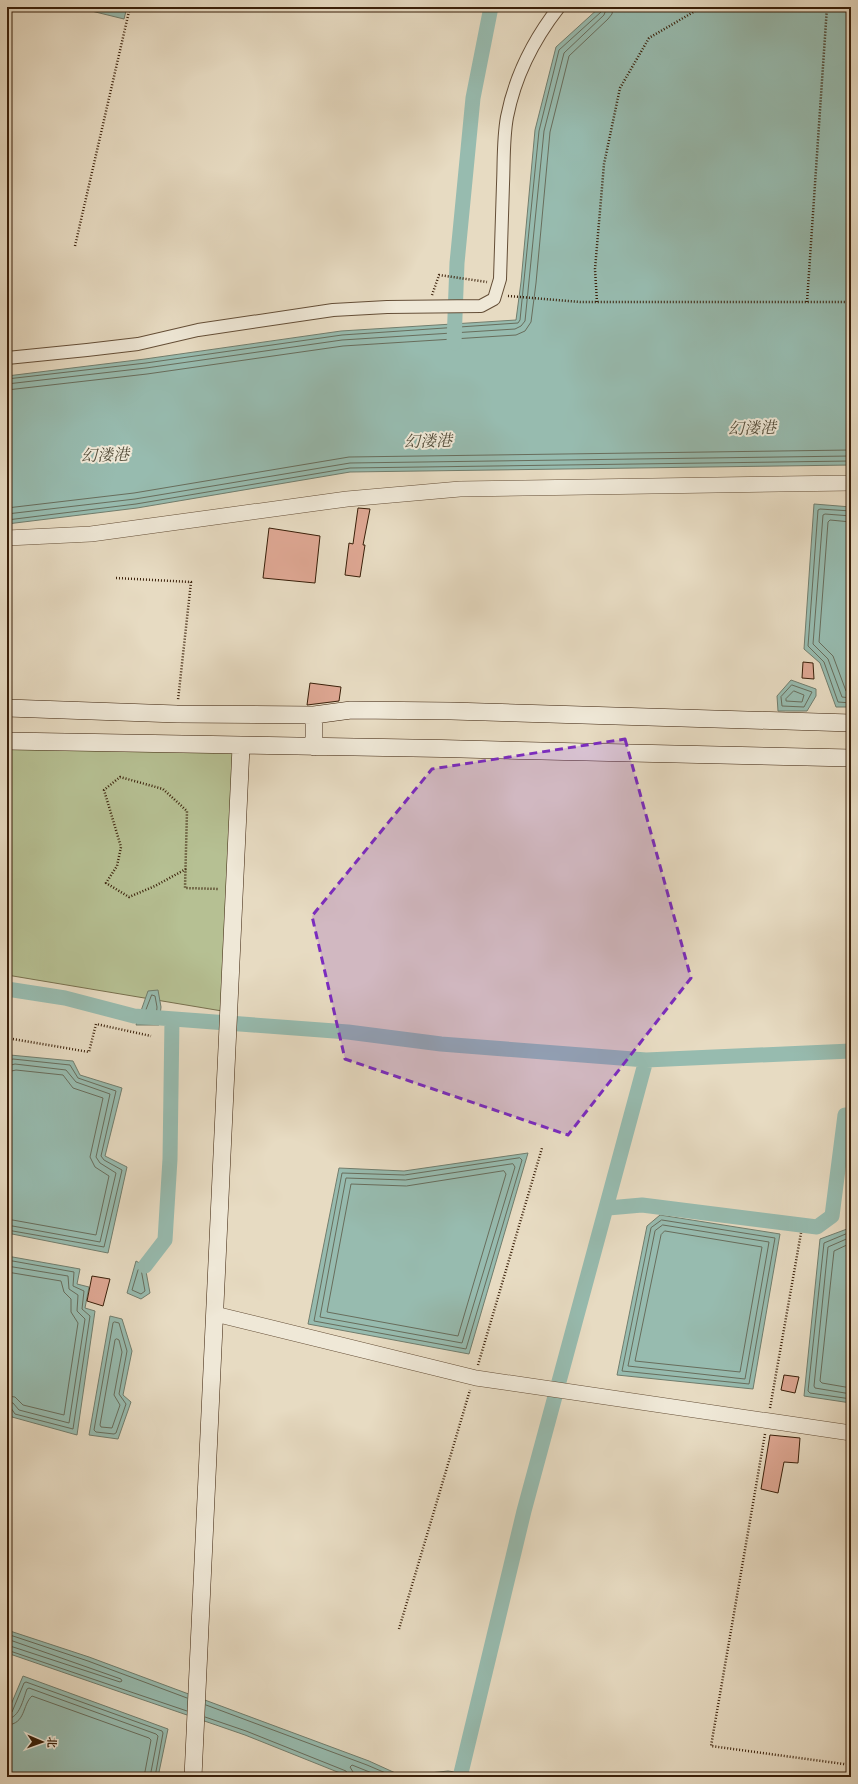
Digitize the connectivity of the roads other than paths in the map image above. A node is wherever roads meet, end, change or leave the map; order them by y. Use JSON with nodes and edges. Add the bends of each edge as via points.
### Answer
{"nodes":[{"id":1,"x":559,"y":7,"type":"edge"},
{"id":2,"x":7,"y":358,"type":"edge"},
{"id":3,"x":851,"y":483,"type":"edge"},
{"id":4,"x":7,"y":538,"type":"edge"},
{"id":5,"x":7,"y":708,"type":"edge"},
{"id":6,"x":314,"y":715,"type":"junction"},
{"id":7,"x":851,"y":723,"type":"edge"},
{"id":8,"x":7,"y":741,"type":"edge"},
{"id":9,"x":240,"y":746,"type":"junction"},
{"id":10,"x":314,"y":747,"type":"junction"},
{"id":11,"x":851,"y":758,"type":"edge"},
{"id":12,"x":215,"y":1314,"type":"junction"},
{"id":13,"x":851,"y":1433,"type":"edge"},
{"id":14,"x":193,"y":1777,"type":"edge"}],
"edges":[{"from":1,"to":2,"type":"street","via":[[531,49],[516,82],[507,117],[499,283],[494,299],[480,306],[333,310],[198,330],[138,344]]},
{"from":3,"to":4,"type":"street","via":[[460,489],[347,499],[91,534]]},
{"from":5,"to":6,"type":"main road","via":[[177,714]]},
{"from":6,"to":7,"type":"main road","via":[[351,710],[451,711]]},
{"from":6,"to":10,"type":"main road"},
{"from":8,"to":9,"type":"main road"},
{"from":9,"to":10,"type":"main road"},
{"from":9,"to":12,"type":"main road"},
{"from":10,"to":11,"type":"main road"},
{"from":12,"to":13,"type":"street","via":[[476,1378]]},
{"from":12,"to":14,"type":"main road"}]}
